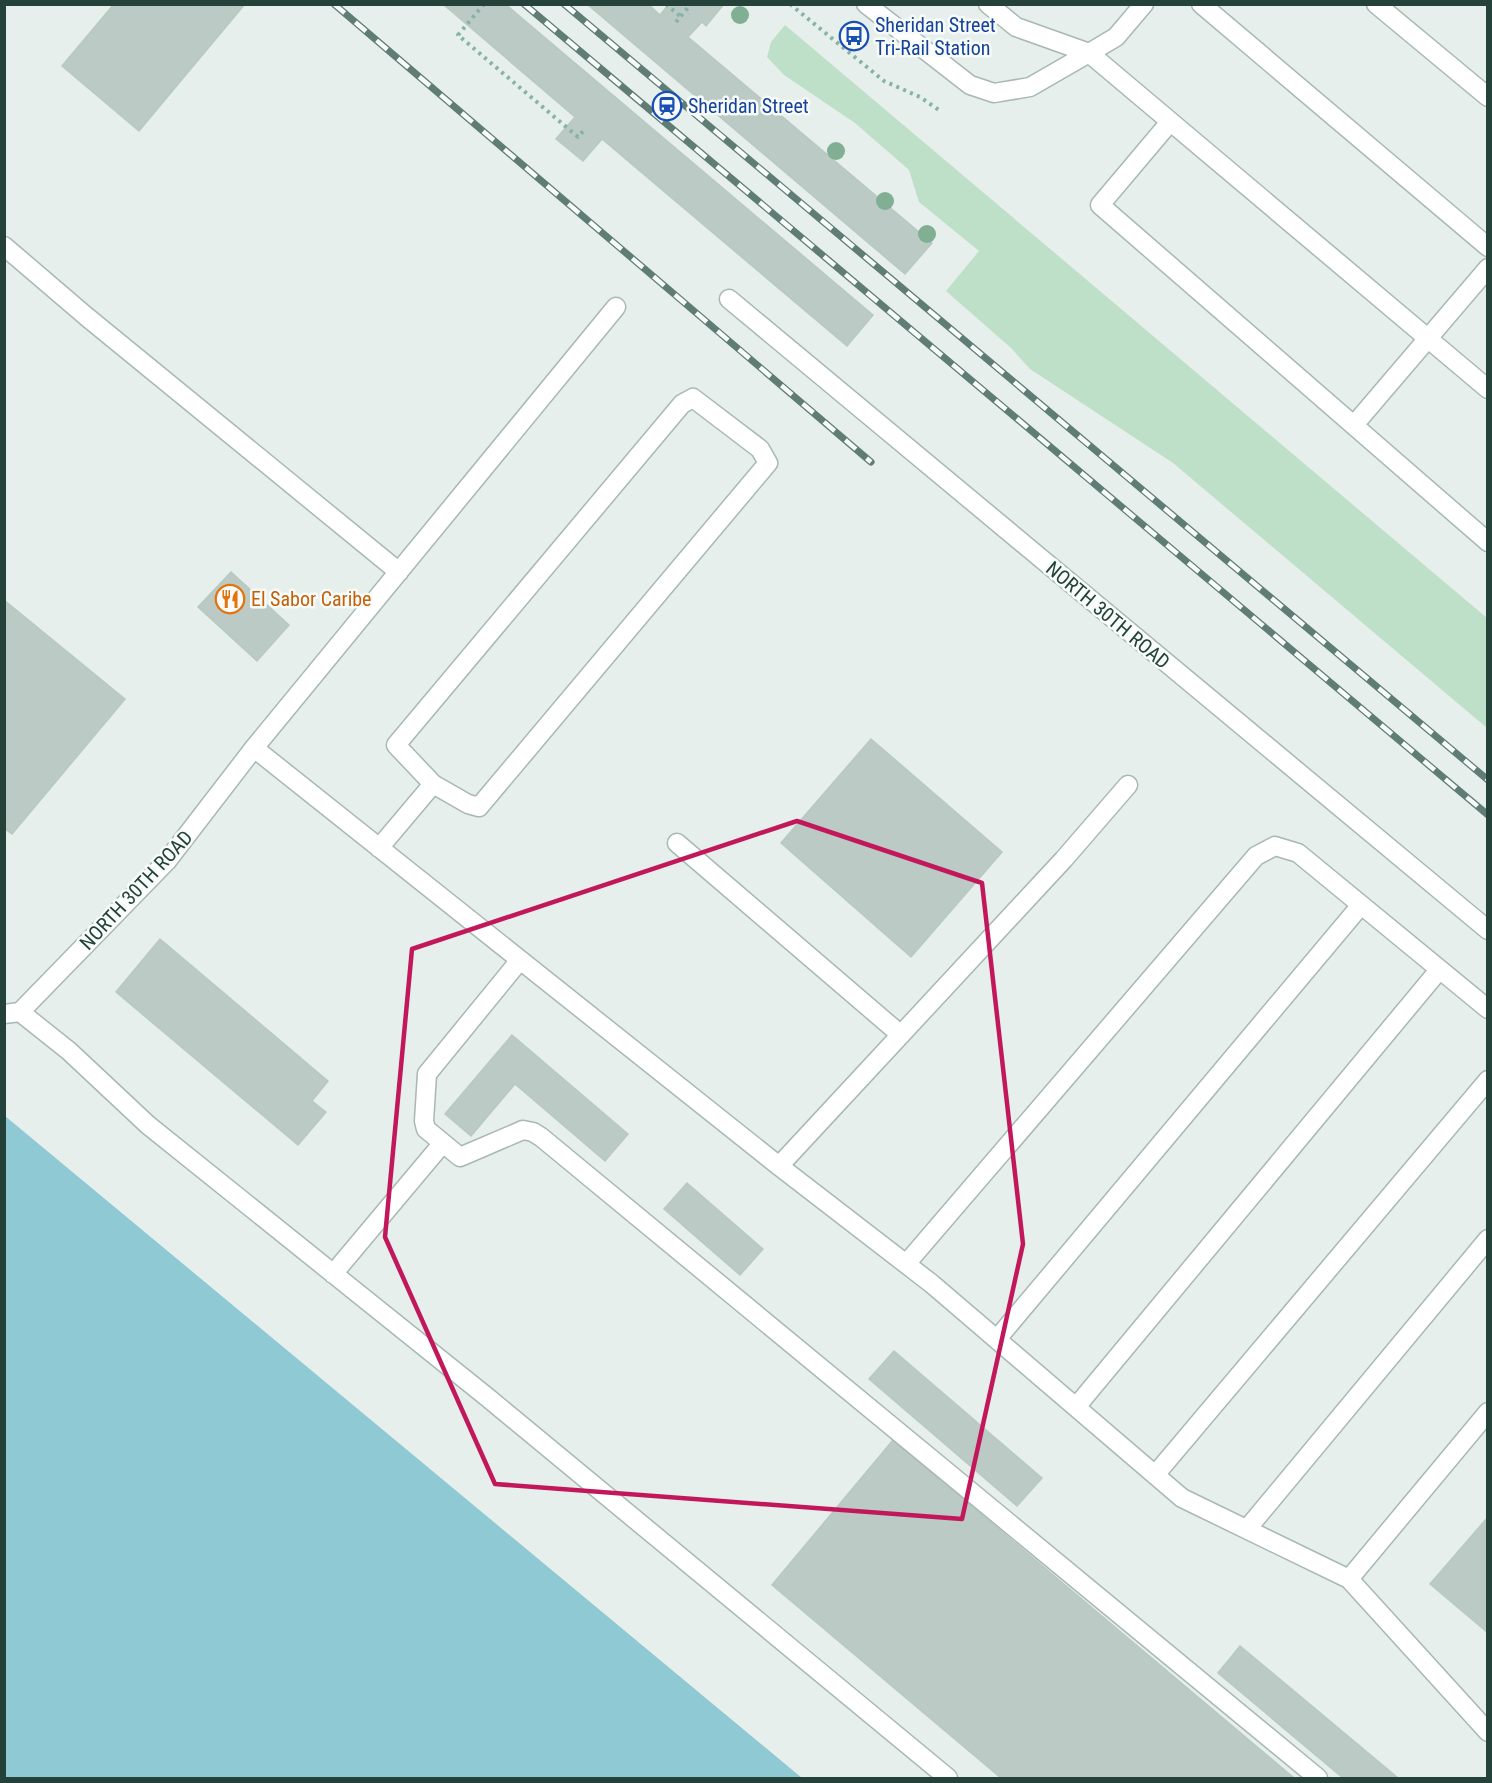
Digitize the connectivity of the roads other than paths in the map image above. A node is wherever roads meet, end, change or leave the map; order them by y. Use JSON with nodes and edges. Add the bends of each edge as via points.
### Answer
{"nodes":[{"id":1,"x":866,"y":4,"type":"edge"},
{"id":2,"x":988,"y":4,"type":"edge"},
{"id":3,"x":1144,"y":4,"type":"edge"},
{"id":4,"x":1201,"y":4,"type":"edge"},
{"id":5,"x":1376,"y":4,"type":"edge"},
{"id":6,"x":1089,"y":53,"type":"junction"},
{"id":7,"x":1488,"y":98,"type":"edge"},
{"id":8,"x":1170,"y":122,"type":"junction"},
{"id":9,"x":4,"y":246,"type":"edge"},
{"id":10,"x":1488,"y":248,"type":"edge"},
{"id":11,"x":1488,"y":268,"type":"edge"},
{"id":12,"x":729,"y":299,"type":"dead end"},
{"id":13,"x":616,"y":307,"type":"dead end"},
{"id":14,"x":1428,"y":338,"type":"junction"},
{"id":15,"x":1488,"y":389,"type":"edge"},
{"id":16,"x":1354,"y":425,"type":"junction"},
{"id":17,"x":1488,"y":542,"type":"edge"},
{"id":18,"x":399,"y":572,"type":"junction"},
{"id":19,"x":254,"y":748,"type":"junction"},
{"id":20,"x":433,"y":784,"type":"junction"},
{"id":21,"x":1128,"y":785,"type":"dead end"},
{"id":22,"x":677,"y":843,"type":"dead end"},
{"id":23,"x":379,"y":848,"type":"junction"},
{"id":24,"x":1361,"y":905,"type":"junction"},
{"id":25,"x":1488,"y":930,"type":"edge"},
{"id":26,"x":520,"y":960,"type":"junction"},
{"id":27,"x":1439,"y":970,"type":"junction"},
{"id":28,"x":1488,"y":1009,"type":"edge"},
{"id":29,"x":12,"y":1013,"type":"edge"},
{"id":30,"x":901,"y":1035,"type":"junction"},
{"id":31,"x":1488,"y":1080,"type":"edge"},
{"id":32,"x":442,"y":1144,"type":"junction"},
{"id":33,"x":778,"y":1166,"type":"junction"},
{"id":34,"x":1488,"y":1239,"type":"edge"},
{"id":35,"x":906,"y":1264,"type":"junction"},
{"id":36,"x":333,"y":1274,"type":"junction"},
{"id":37,"x":997,"y":1340,"type":"junction"},
{"id":38,"x":1076,"y":1407,"type":"junction"},
{"id":39,"x":1488,"y":1412,"type":"edge"},
{"id":40,"x":1155,"y":1475,"type":"junction"},
{"id":41,"x":1247,"y":1529,"type":"junction"},
{"id":42,"x":1349,"y":1579,"type":"junction"},
{"id":43,"x":1488,"y":1732,"type":"edge"},
{"id":44,"x":948,"y":1779,"type":"edge"},
{"id":45,"x":1318,"y":1779,"type":"edge"}],
"edges":[{"from":1,"to":6,"type":"street","via":[[970,85],[994,93],[1030,87]]},
{"from":2,"to":6,"type":"street","via":[[1016,27]]},
{"from":3,"to":6,"type":"street","via":[[1116,37]]},
{"from":4,"to":10,"type":"street"},
{"from":5,"to":7,"type":"street"},
{"from":6,"to":8,"type":"street"},
{"from":8,"to":14,"type":"street"},
{"from":8,"to":16,"type":"street","via":[[1100,205]]},
{"from":9,"to":18,"type":"street"},
{"from":11,"to":14,"type":"street"},
{"from":12,"to":25,"type":"street","name":"NORTH 30TH ROAD"},
{"from":13,"to":18,"type":"street","name":"NORTH 30TH ROAD"},
{"from":14,"to":15,"type":"street"},
{"from":14,"to":16,"type":"street"},
{"from":16,"to":17,"type":"street"},
{"from":18,"to":19,"type":"street","name":"NORTH 30TH ROAD"},
{"from":19,"to":23,"type":"street"},
{"from":19,"to":29,"type":"street","name":"NORTH 30TH ROAD","via":[[168,861]]},
{"from":20,"to":20,"type":"street","via":[[396,745],[682,404],[693,398],[760,449],[768,463],[480,807]]},
{"from":20,"to":23,"type":"street"},
{"from":21,"to":30,"type":"street"},
{"from":22,"to":30,"type":"street"},
{"from":23,"to":26,"type":"street"},
{"from":24,"to":27,"type":"street"},
{"from":24,"to":35,"type":"street","via":[[1298,852],[1275,846],[1256,856]]},
{"from":24,"to":37,"type":"street"},
{"from":26,"to":32,"type":"street","via":[[427,1074],[424,1121],[429,1134]]},
{"from":26,"to":33,"type":"street"},
{"from":27,"to":28,"type":"street"},
{"from":27,"to":38,"type":"street"},
{"from":29,"to":36,"type":"street","via":[[69,1051],[148,1125]]},
{"from":30,"to":33,"type":"street"},
{"from":31,"to":40,"type":"street"},
{"from":32,"to":36,"type":"street"},
{"from":32,"to":45,"type":"street","via":[[460,1157],[523,1130],[541,1137]]},
{"from":33,"to":35,"type":"street"},
{"from":34,"to":41,"type":"street"},
{"from":35,"to":37,"type":"street"},
{"from":36,"to":44,"type":"street"},
{"from":37,"to":38,"type":"street"},
{"from":38,"to":40,"type":"street"},
{"from":39,"to":42,"type":"street"},
{"from":40,"to":41,"type":"street","via":[[1182,1498]]},
{"from":41,"to":42,"type":"street"},
{"from":42,"to":43,"type":"street"}]}
